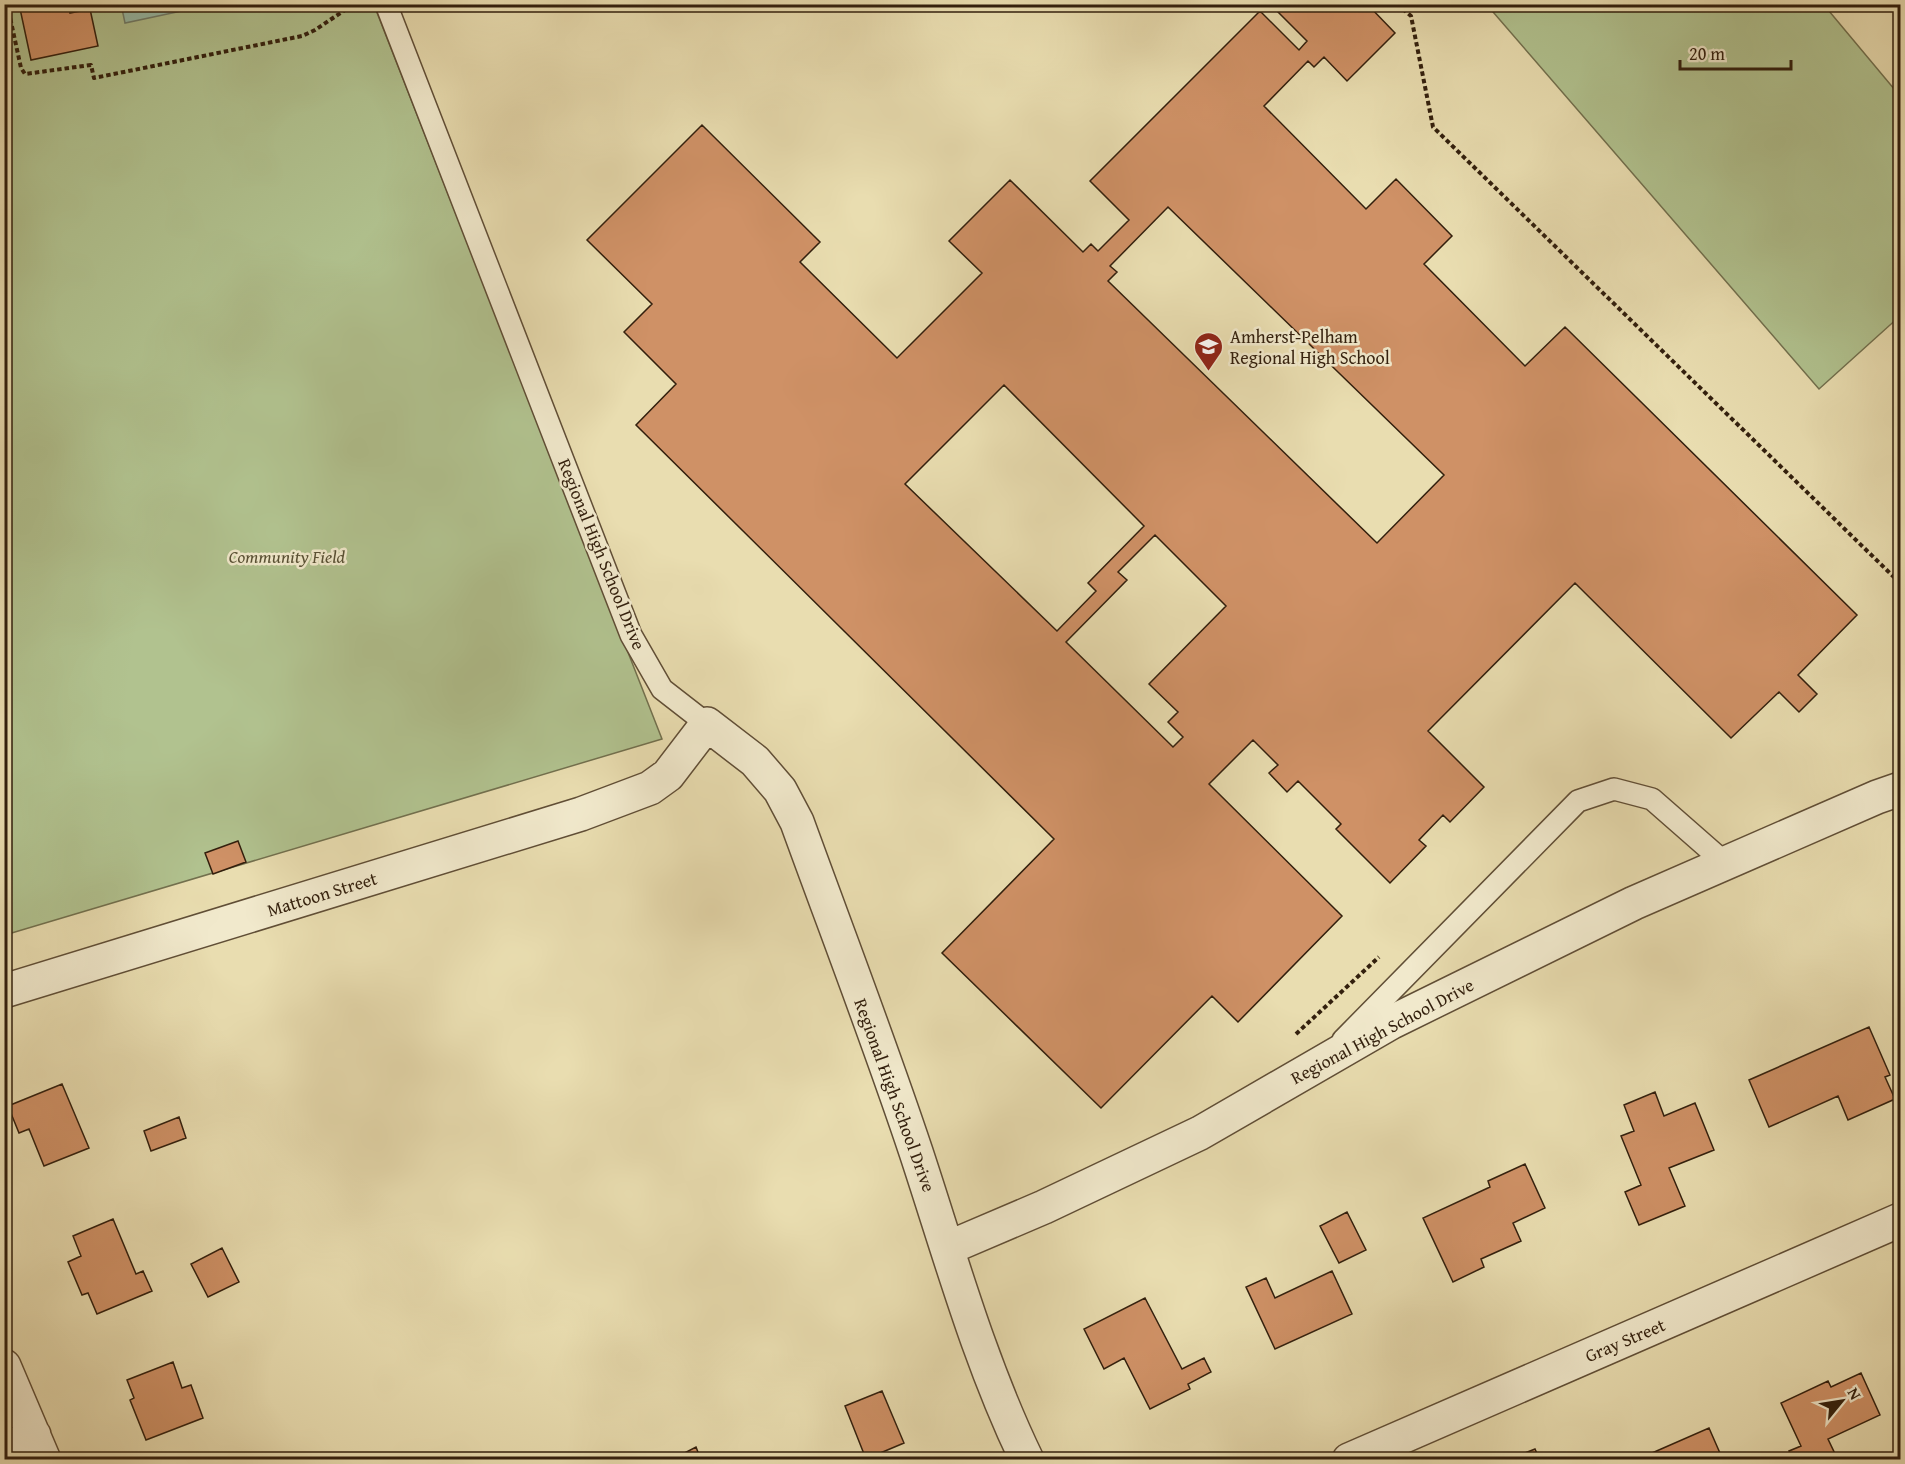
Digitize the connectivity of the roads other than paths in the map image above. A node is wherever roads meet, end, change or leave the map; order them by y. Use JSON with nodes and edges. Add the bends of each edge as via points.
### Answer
{"nodes":[{"id":1,"x":386,"y":4,"type":"edge"},
{"id":2,"x":707,"y":724,"type":"junction"},
{"id":3,"x":1900,"y":789,"type":"edge"},
{"id":4,"x":1725,"y":863,"type":"junction"},
{"id":5,"x":4,"y":991,"type":"edge"},
{"id":6,"x":1319,"y":1064,"type":"junction"},
{"id":7,"x":1900,"y":1220,"type":"edge"},
{"id":8,"x":948,"y":1248,"type":"junction"},
{"id":9,"x":4,"y":1366,"type":"edge"},
{"id":10,"x":39,"y":1447,"type":"edge"},
{"id":11,"x":4,"y":1451,"type":"edge"},
{"id":12,"x":1027,"y":1460,"type":"edge"},
{"id":13,"x":1348,"y":1460,"type":"edge"}],
"edges":[{"from":1,"to":2,"type":"lane","name":"Regional High School Drive","via":[[631,635],[662,689]]},
{"from":2,"to":5,"type":"street","name":"Mattoon Street","via":[[668,775],[638,793],[581,814]]},
{"from":2,"to":8,"type":"street","name":"Regional High School Drive","via":[[755,761],[780,790],[797,822]]},
{"from":3,"to":4,"type":"street","name":"Regional High School Drive"},
{"from":4,"to":6,"type":"street","name":"Regional High School Drive","via":[[1634,903],[1392,1022]]},
{"from":4,"to":6,"type":"lane","via":[[1652,799],[1614,789],[1578,801]]},
{"from":6,"to":8,"type":"street","name":"Regional High School Drive","via":[[1200,1133]]},
{"from":7,"to":13,"type":"street","name":"Gray Street"},
{"from":8,"to":12,"type":"street","via":[[991,1378]]},
{"from":9,"to":10,"type":"street"},
{"from":10,"to":11,"type":"street"}]}
